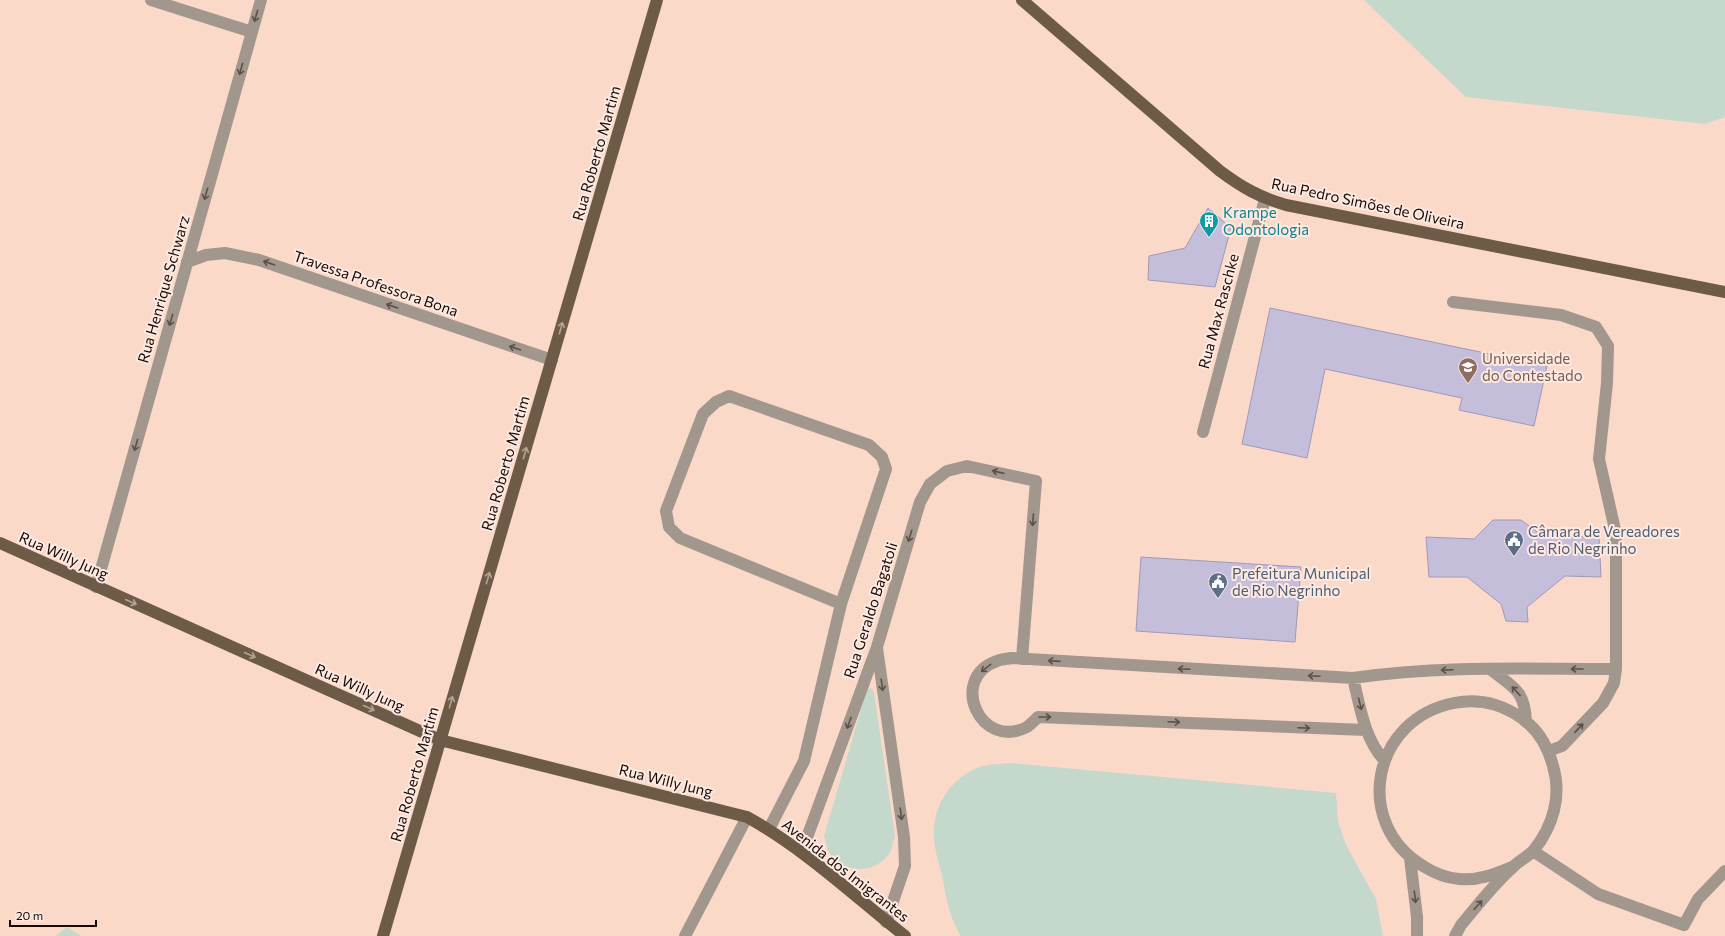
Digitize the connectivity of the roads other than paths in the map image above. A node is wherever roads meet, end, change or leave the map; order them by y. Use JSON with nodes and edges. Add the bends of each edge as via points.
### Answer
{"nodes":[{"id":1,"x":151,"y":0,"type":"edge"},
{"id":2,"x":261,"y":0,"type":"edge"},
{"id":3,"x":657,"y":0,"type":"edge"},
{"id":4,"x":1022,"y":0,"type":"edge"},
{"id":5,"x":252,"y":32,"type":"junction"},
{"id":6,"x":1265,"y":199,"type":"junction"},
{"id":7,"x":187,"y":262,"type":"junction"},
{"id":8,"x":1725,"y":292,"type":"edge"},
{"id":9,"x":1453,"y":302,"type":"dead end"},
{"id":10,"x":552,"y":360,"type":"junction"},
{"id":11,"x":1203,"y":432,"type":"dead end"},
{"id":12,"x":0,"y":543,"type":"edge"},
{"id":13,"x":96,"y":587,"type":"junction"},
{"id":14,"x":841,"y":604,"type":"junction"},
{"id":15,"x":877,"y":647,"type":"junction"},
{"id":16,"x":1022,"y":659,"type":"junction"},
{"id":17,"x":1490,"y":669,"type":"junction"},
{"id":18,"x":1616,"y":669,"type":"junction"},
{"id":19,"x":1353,"y":678,"type":"junction"},
{"id":20,"x":1526,"y":722,"type":"junction"},
{"id":21,"x":1366,"y":730,"type":"junction"},
{"id":22,"x":440,"y":740,"type":"junction"},
{"id":23,"x":1549,"y":751,"type":"junction"},
{"id":24,"x":1384,"y":760,"type":"junction"},
{"id":25,"x":747,"y":817,"type":"junction"},
{"id":26,"x":769,"y":829,"type":"junction"},
{"id":27,"x":802,"y":851,"type":"junction"},
{"id":28,"x":1533,"y":851,"type":"junction"},
{"id":29,"x":1410,"y":858,"type":"junction"},
{"id":30,"x":1512,"y":867,"type":"junction"},
{"id":31,"x":1725,"y":871,"type":"edge"},
{"id":32,"x":886,"y":922,"type":"junction"},
{"id":33,"x":1682,"y":931,"type":"edge"},
{"id":34,"x":383,"y":936,"type":"edge"},
{"id":35,"x":685,"y":936,"type":"edge"},
{"id":36,"x":905,"y":936,"type":"edge"},
{"id":37,"x":1417,"y":936,"type":"edge"},
{"id":38,"x":1455,"y":936,"type":"edge"}],
"edges":[{"from":1,"to":5,"type":"street"},
{"from":2,"to":5,"type":"street","name":"Rua Henrique Schwarz","one_way":true},
{"from":10,"to":3,"type":"main road","name":"Rua Roberto Martim","one_way":true},
{"from":4,"to":6,"type":"main road","name":"Rua Pedro Simões de Oliveira","via":[[1220,171]]},
{"from":5,"to":7,"type":"street","name":"Rua Henrique Schwarz","one_way":true},
{"from":6,"to":8,"type":"main road","name":"Rua Pedro Simões de Oliveira"},
{"from":6,"to":11,"type":"street","name":"Rua Max Raschke"},
{"from":10,"to":7,"type":"street","name":"Travessa Professora Bona","one_way":true,"via":[[259,260],[225,252]]},
{"from":7,"to":13,"type":"street","name":"Rua Henrique Schwarz","one_way":true},
{"from":9,"to":18,"type":"street","via":[[1561,315],[1596,327],[1608,346],[1599,459],[1616,534]]},
{"from":22,"to":10,"type":"main road","name":"Rua Roberto Martim","one_way":true},
{"from":12,"to":13,"type":"main road","name":"Rua Willy Jung"},
{"from":13,"to":22,"type":"main road","name":"Rua Willy Jung","one_way":true},
{"from":14,"to":14,"type":"street","via":[[886,469],[882,457],[869,445],[729,396],[716,402],[703,414],[671,496],[666,511],[669,527],[680,538]]},
{"from":14,"to":26,"type":"street","via":[[804,761]]},
{"from":15,"to":16,"type":"street","name":"Rua Geraldo Bagatoli","via":[[920,502],[930,484],[946,471],[967,466],[1036,481]]},
{"from":15,"to":27,"type":"street","name":"Rua Geraldo Bagatoli","one_way":true},
{"from":15,"to":32,"type":"street","one_way":true,"via":[[904,837],[905,866]]},
{"from":19,"to":16,"type":"street","one_way":true},
{"from":16,"to":21,"type":"street","one_way":true,"via":[[997,660],[984,668],[975,680],[972,695],[975,710],[984,722],[997,730],[1012,731],[1027,727],[1038,717]]},
{"from":18,"to":17,"type":"street","one_way":true},
{"from":17,"to":19,"type":"street","one_way":true,"via":[[1395,672]]},
{"from":20,"to":17,"type":"street","one_way":true,"via":[[1523,698]]},
{"from":23,"to":18,"type":"street","one_way":true,"via":[[1562,746],[1603,703],[1614,683]]},
{"from":19,"to":21,"type":"street","one_way":true},
{"from":20,"to":23,"type":"street"},
{"from":20,"to":24,"type":"street","via":[[1509,709],[1490,703],[1464,701],[1438,706],[1415,718],[1396,737]]},
{"from":21,"to":24,"type":"street"},
{"from":22,"to":25,"type":"main road","name":"Rua Willy Jung"},
{"from":22,"to":34,"type":"main road","name":"Rua Roberto Martim"},
{"from":23,"to":28,"type":"street","via":[[1556,777],[1557,804],[1548,829]]},
{"from":24,"to":29,"type":"street","via":[[1379,786],[1382,813],[1393,838]]},
{"from":25,"to":26,"type":"main road","name":"Avenida dos Imigrantes"},
{"from":25,"to":35,"type":"street"},
{"from":26,"to":27,"type":"main road","name":"Avenida dos Imigrantes"},
{"from":27,"to":32,"type":"main road","name":"Avenida dos Imigrantes"},
{"from":28,"to":30,"type":"street"},
{"from":28,"to":33,"type":"street","via":[[1598,894]]},
{"from":29,"to":30,"type":"street","via":[[1433,872],[1459,879],[1487,877]]},
{"from":29,"to":37,"type":"street","one_way":true,"via":[[1418,917]]},
{"from":38,"to":30,"type":"street","one_way":true,"via":[[1461,925]]},
{"from":31,"to":33,"type":"street","via":[[1698,899]]},
{"from":32,"to":36,"type":"main road","name":"Avenida dos Imigrantes"}]}
